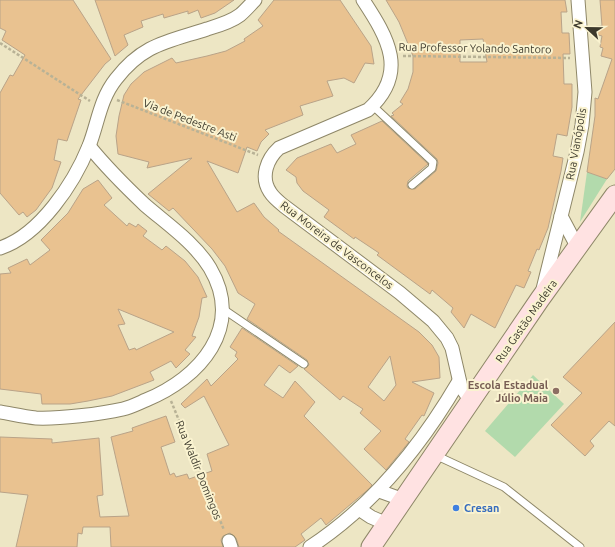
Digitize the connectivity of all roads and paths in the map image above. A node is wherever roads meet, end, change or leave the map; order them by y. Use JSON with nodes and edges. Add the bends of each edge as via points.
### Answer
{"nodes":[{"id":1,"x":255,"y":0,"type":"edge"},
{"id":2,"x":363,"y":0,"type":"edge"},
{"id":3,"x":578,"y":0,"type":"edge"},
{"id":4,"x":0,"y":42,"type":"edge"},
{"id":5,"x":392,"y":56,"type":"junction"},
{"id":6,"x":582,"y":58,"type":"junction"},
{"id":7,"x":106,"y":95,"type":"junction"},
{"id":8,"x":372,"y":106,"type":"junction"},
{"id":9,"x":99,"y":109,"type":"junction"},
{"id":10,"x":89,"y":146,"type":"junction"},
{"id":11,"x":269,"y":159,"type":"junction"},
{"id":12,"x":412,"y":185,"type":"dead end"},
{"id":13,"x":615,"y":195,"type":"edge"},
{"id":14,"x":562,"y":216,"type":"junction"},
{"id":15,"x":0,"y":248,"type":"edge"},
{"id":16,"x":578,"y":248,"type":"junction"},
{"id":17,"x":540,"y":299,"type":"junction"},
{"id":18,"x":222,"y":310,"type":"junction"},
{"id":19,"x":304,"y":364,"type":"dead end"},
{"id":20,"x":459,"y":381,"type":"junction"},
{"id":21,"x":167,"y":392,"type":"junction"},
{"id":22,"x":471,"y":401,"type":"junction"},
{"id":23,"x":0,"y":412,"type":"edge"},
{"id":24,"x":435,"y":455,"type":"junction"},
{"id":25,"x":378,"y":491,"type":"junction"},
{"id":26,"x":404,"y":500,"type":"junction"},
{"id":27,"x":359,"y":509,"type":"junction"},
{"id":28,"x":387,"y":524,"type":"junction"},
{"id":29,"x":230,"y":544,"type":"edge"},
{"id":30,"x":310,"y":547,"type":"edge"},
{"id":31,"x":371,"y":547,"type":"edge"},
{"id":32,"x":580,"y":547,"type":"edge"}],
"edges":[{"from":1,"to":7,"type":"street","via":[[240,16],[220,25],[165,41],[135,58],[115,80]]},
{"from":2,"to":5,"type":"street","via":[[382,29]]},
{"from":3,"to":6,"type":"street","name":"Rua Vianópolis"},
{"from":4,"to":9,"type":"path","via":[[84,96]]},
{"from":5,"to":6,"type":"path","name":"Rua Professor Yolando Santoro"},
{"from":5,"to":8,"type":"street","via":[[388,82],[378,102]]},
{"from":6,"to":14,"type":"street","name":"Rua Vianópolis","via":[[585,92],[582,125]]},
{"from":7,"to":9,"type":"street"},
{"from":7,"to":11,"type":"path","name":"Via de Pedestre Asti"},
{"from":8,"to":11,"type":"street","via":[[279,148]]},
{"from":8,"to":12,"type":"lane","via":[[433,162],[432,168]]},
{"from":9,"to":10,"type":"street"},
{"from":10,"to":15,"type":"street","via":[[67,186],[45,217],[32,231]]},
{"from":10,"to":18,"type":"street","via":[[106,167],[187,242],[209,267],[216,281]]},
{"from":11,"to":20,"type":"street","name":"Rua Moreira de Vasconcelos","via":[[265,178],[269,192],[433,321],[452,348]]},
{"from":13,"to":16,"type":"street","name":"Rua Gastão Madeira"},
{"from":14,"to":16,"type":"street"},
{"from":14,"to":17,"type":"street","name":"Rua Vianópolis"},
{"from":16,"to":17,"type":"street","name":"Rua Gastão Madeira"},
{"from":17,"to":22,"type":"street","name":"Rua Gastão Madeira"},
{"from":18,"to":19,"type":"lane"},
{"from":18,"to":21,"type":"street","via":[[220,331],[210,352],[193,372]]},
{"from":20,"to":22,"type":"street","name":"Rua Moreira de Vasconcelos"},
{"from":20,"to":25,"type":"street","via":[[419,444]]},
{"from":21,"to":23,"type":"street","via":[[124,409],[84,414],[36,418]]},
{"from":21,"to":29,"type":"path","name":"Rua Waldir Domingos"},
{"from":22,"to":24,"type":"street","name":"Rua Gastão Madeira"},
{"from":24,"to":26,"type":"street","name":"Rua Gastão Madeira"},
{"from":24,"to":32,"type":"lane","via":[[504,487]]},
{"from":25,"to":26,"type":"street"},
{"from":25,"to":27,"type":"street"},
{"from":26,"to":28,"type":"street","name":"Rua Gastão Madeira"},
{"from":27,"to":28,"type":"street"},
{"from":27,"to":30,"type":"street","via":[[329,535]]},
{"from":28,"to":31,"type":"street","name":"Rua Gastão Madeira"}]}
